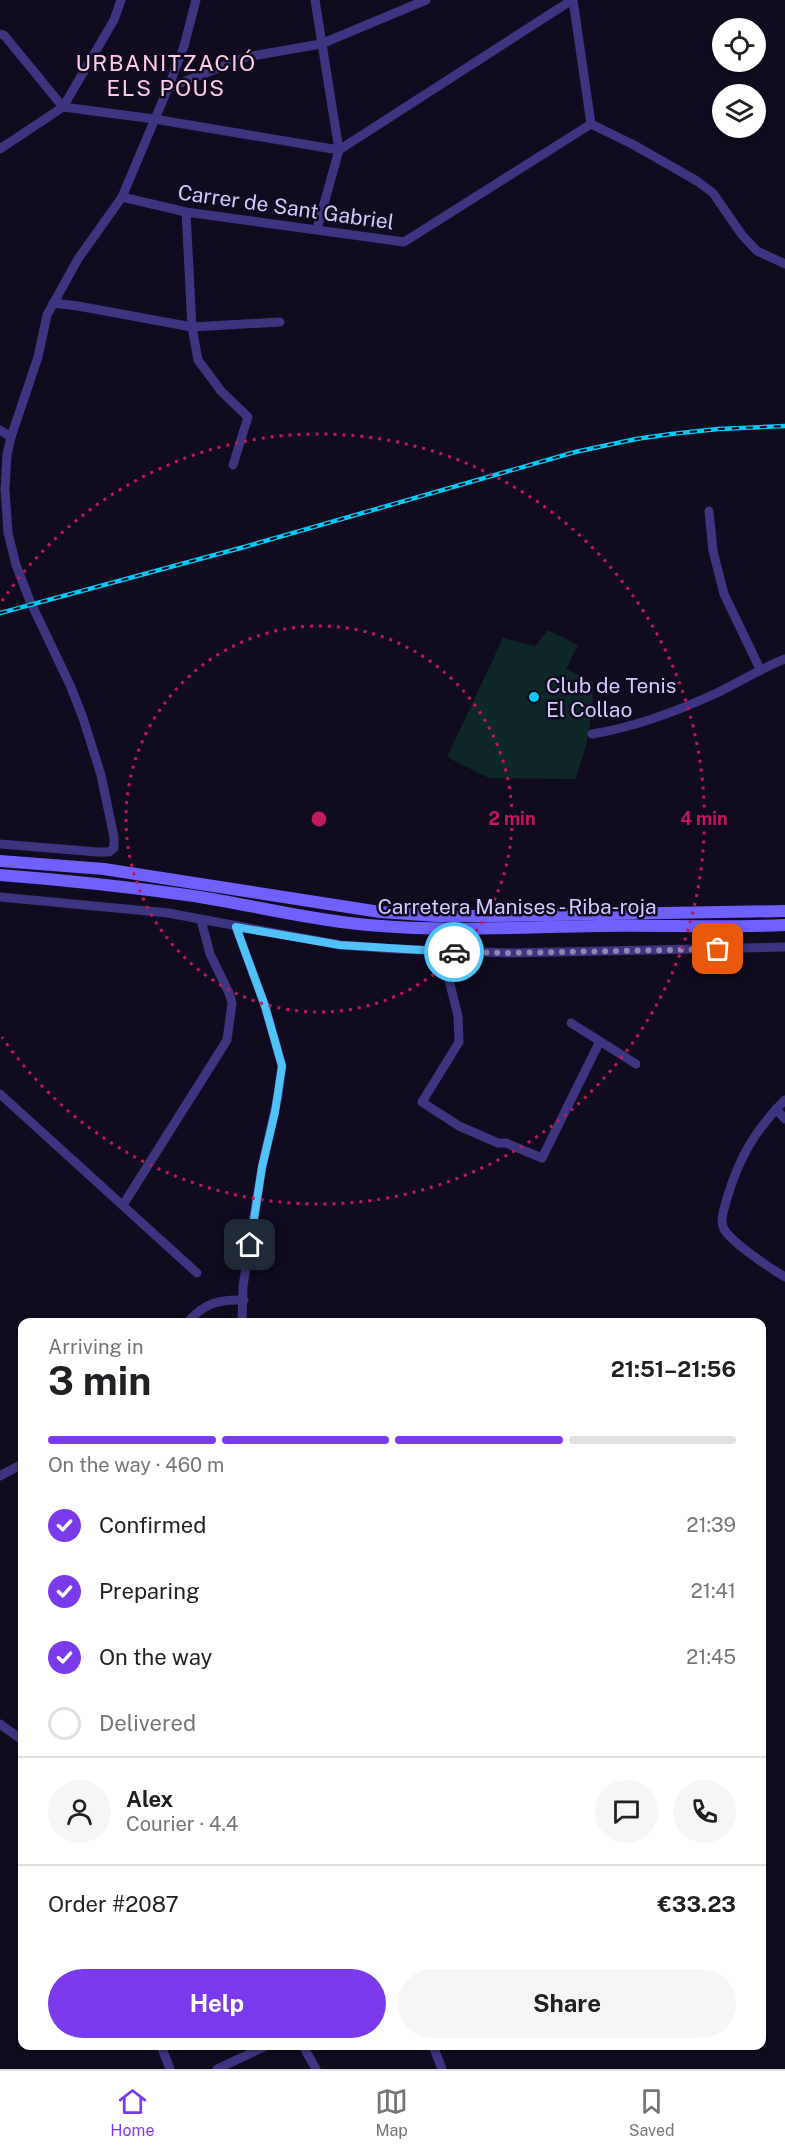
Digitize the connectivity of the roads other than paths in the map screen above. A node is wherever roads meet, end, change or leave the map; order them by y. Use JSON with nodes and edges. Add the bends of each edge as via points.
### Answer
{"nodes":[{"id":1,"x":121,"y":0,"type":"edge"},
{"id":2,"x":196,"y":0,"type":"edge"},
{"id":3,"x":315,"y":0,"type":"edge"},
{"id":4,"x":424,"y":0,"type":"edge"},
{"id":5,"x":573,"y":0,"type":"edge"},
{"id":6,"x":0,"y":34,"type":"edge"},
{"id":7,"x":321,"y":44,"type":"junction"},
{"id":8,"x":168,"y":88,"type":"junction"},
{"id":9,"x":63,"y":107,"type":"junction"},
{"id":10,"x":154,"y":119,"type":"junction"},
{"id":11,"x":591,"y":124,"type":"junction"},
{"id":12,"x":0,"y":149,"type":"edge"},
{"id":13,"x":339,"y":150,"type":"junction"},
{"id":14,"x":122,"y":197,"type":"junction"},
{"id":15,"x":186,"y":212,"type":"junction"},
{"id":16,"x":316,"y":229,"type":"junction"},
{"id":17,"x":785,"y":264,"type":"edge"},
{"id":18,"x":53,"y":303,"type":"junction"},
{"id":19,"x":280,"y":322,"type":"dead end"},
{"id":20,"x":192,"y":327,"type":"junction"},
{"id":21,"x":0,"y":430,"type":"edge"},
{"id":22,"x":11,"y":437,"type":"junction"},
{"id":23,"x":233,"y":465,"type":"dead end"},
{"id":24,"x":2,"y":489,"type":"edge"},
{"id":25,"x":709,"y":512,"type":"dead end"},
{"id":26,"x":785,"y":658,"type":"edge"},
{"id":27,"x":760,"y":669,"type":"junction"},
{"id":28,"x":592,"y":734,"type":"dead end"},
{"id":29,"x":0,"y":844,"type":"edge"},
{"id":30,"x":0,"y":861,"type":"edge"},
{"id":31,"x":0,"y":875,"type":"edge"},
{"id":32,"x":0,"y":897,"type":"edge"},
{"id":33,"x":785,"y":912,"type":"edge"},
{"id":34,"x":201,"y":920,"type":"junction"},
{"id":35,"x":785,"y":925,"type":"edge"},
{"id":36,"x":236,"y":927,"type":"junction"},
{"id":37,"x":785,"y":947,"type":"edge"},
{"id":38,"x":455,"y":952,"type":"junction"},
{"id":39,"x":571,"y":1023,"type":"dead end"},
{"id":40,"x":599,"y":1043,"type":"junction"},
{"id":41,"x":636,"y":1065,"type":"dead end"},
{"id":42,"x":0,"y":1094,"type":"edge"},
{"id":43,"x":785,"y":1100,"type":"edge"},
{"id":44,"x":776,"y":1109,"type":"junction"},
{"id":45,"x":785,"y":1119,"type":"edge"},
{"id":46,"x":123,"y":1205,"type":"junction"},
{"id":47,"x":197,"y":1273,"type":"dead end"},
{"id":48,"x":785,"y":1277,"type":"edge"},
{"id":49,"x":244,"y":1300,"type":"junction"},
{"id":50,"x":191,"y":1318,"type":"edge"},
{"id":51,"x":242,"y":1318,"type":"edge"},
{"id":52,"x":18,"y":1466,"type":"edge"},
{"id":53,"x":0,"y":1476,"type":"edge"},
{"id":54,"x":0,"y":1724,"type":"edge"},
{"id":55,"x":18,"y":1737,"type":"edge"},
{"id":56,"x":163,"y":2050,"type":"edge"},
{"id":57,"x":257,"y":2050,"type":"edge"},
{"id":58,"x":305,"y":2050,"type":"edge"},
{"id":59,"x":435,"y":2050,"type":"edge"},
{"id":60,"x":170,"y":2069,"type":"edge"},
{"id":61,"x":217,"y":2069,"type":"edge"},
{"id":62,"x":316,"y":2069,"type":"edge"},
{"id":63,"x":442,"y":2069,"type":"edge"}],
"edges":[{"from":1,"to":9,"type":"street","via":[[114,20]]},
{"from":2,"to":8,"type":"street"},
{"from":3,"to":7,"type":"street"},
{"from":4,"to":7,"type":"street"},
{"from":5,"to":11,"type":"street"},
{"from":5,"to":13,"type":"street"},
{"from":6,"to":9,"type":"street"},
{"from":7,"to":8,"type":"street","via":[[246,57]]},
{"from":7,"to":13,"type":"street"},
{"from":8,"to":10,"type":"street"},
{"from":9,"to":10,"type":"street"},
{"from":9,"to":12,"type":"street"},
{"from":10,"to":13,"type":"street"},
{"from":10,"to":14,"type":"street"},
{"from":11,"to":16,"type":"street","name":"Carrer de Sant Gabriel","via":[[404,242]]},
{"from":11,"to":17,"type":"street","via":[[697,181],[713,193],[741,235],[757,251]]},
{"from":13,"to":16,"type":"street"},
{"from":14,"to":15,"type":"street","name":"Carrer de Sant Gabriel"},
{"from":14,"to":18,"type":"street","via":[[78,259]]},
{"from":15,"to":16,"type":"street","name":"Carrer de Sant Gabriel"},
{"from":15,"to":20,"type":"street"},
{"from":18,"to":20,"type":"street"},
{"from":18,"to":22,"type":"street"},
{"from":19,"to":20,"type":"street"},
{"from":20,"to":23,"type":"street","via":[[198,360],[221,391],[248,417]]},
{"from":21,"to":22,"type":"street"},
{"from":22,"to":24,"type":"street"},
{"from":24,"to":29,"type":"street","via":[[16,565],[70,685],[101,775],[114,848],[98,852]]},
{"from":25,"to":27,"type":"street","via":[[713,551],[724,594]]},
{"from":26,"to":27,"type":"street"},
{"from":27,"to":28,"type":"street","via":[[719,692],[669,712],[626,728]]},
{"from":30,"to":33,"type":"main road","name":"Carretera Manises - Riba-roja","via":[[116,871],[391,913],[495,916]]},
{"from":31,"to":35,"type":"main road","name":"Carretera Manises - Riba-roja","via":[[98,883],[327,920],[406,928]]},
{"from":32,"to":34,"type":"street"},
{"from":34,"to":36,"type":"street"},
{"from":34,"to":46,"type":"street","via":[[210,954],[232,1003],[227,1040]]},
{"from":36,"to":38,"type":"street","via":[[340,945]]},
{"from":36,"to":49,"type":"street","via":[[262,996],[282,1066],[262,1167]]},
{"from":37,"to":38,"type":"street"},
{"from":38,"to":40,"type":"street","via":[[449,980],[458,1016],[459,1042],[422,1102],[444,1118],[542,1158]]},
{"from":39,"to":40,"type":"street"},
{"from":40,"to":41,"type":"street"},
{"from":42,"to":46,"type":"street"},
{"from":43,"to":44,"type":"street"},
{"from":44,"to":45,"type":"street"},
{"from":44,"to":48,"type":"street","via":[[744,1150],[721,1218],[729,1237]]},
{"from":46,"to":47,"type":"street"},
{"from":49,"to":50,"type":"street","via":[[215,1301]]},
{"from":49,"to":51,"type":"street"},
{"from":52,"to":53,"type":"street"},
{"from":54,"to":55,"type":"street"},
{"from":56,"to":60,"type":"street"},
{"from":57,"to":61,"type":"street"},
{"from":58,"to":62,"type":"street"},
{"from":59,"to":63,"type":"street"}]}
